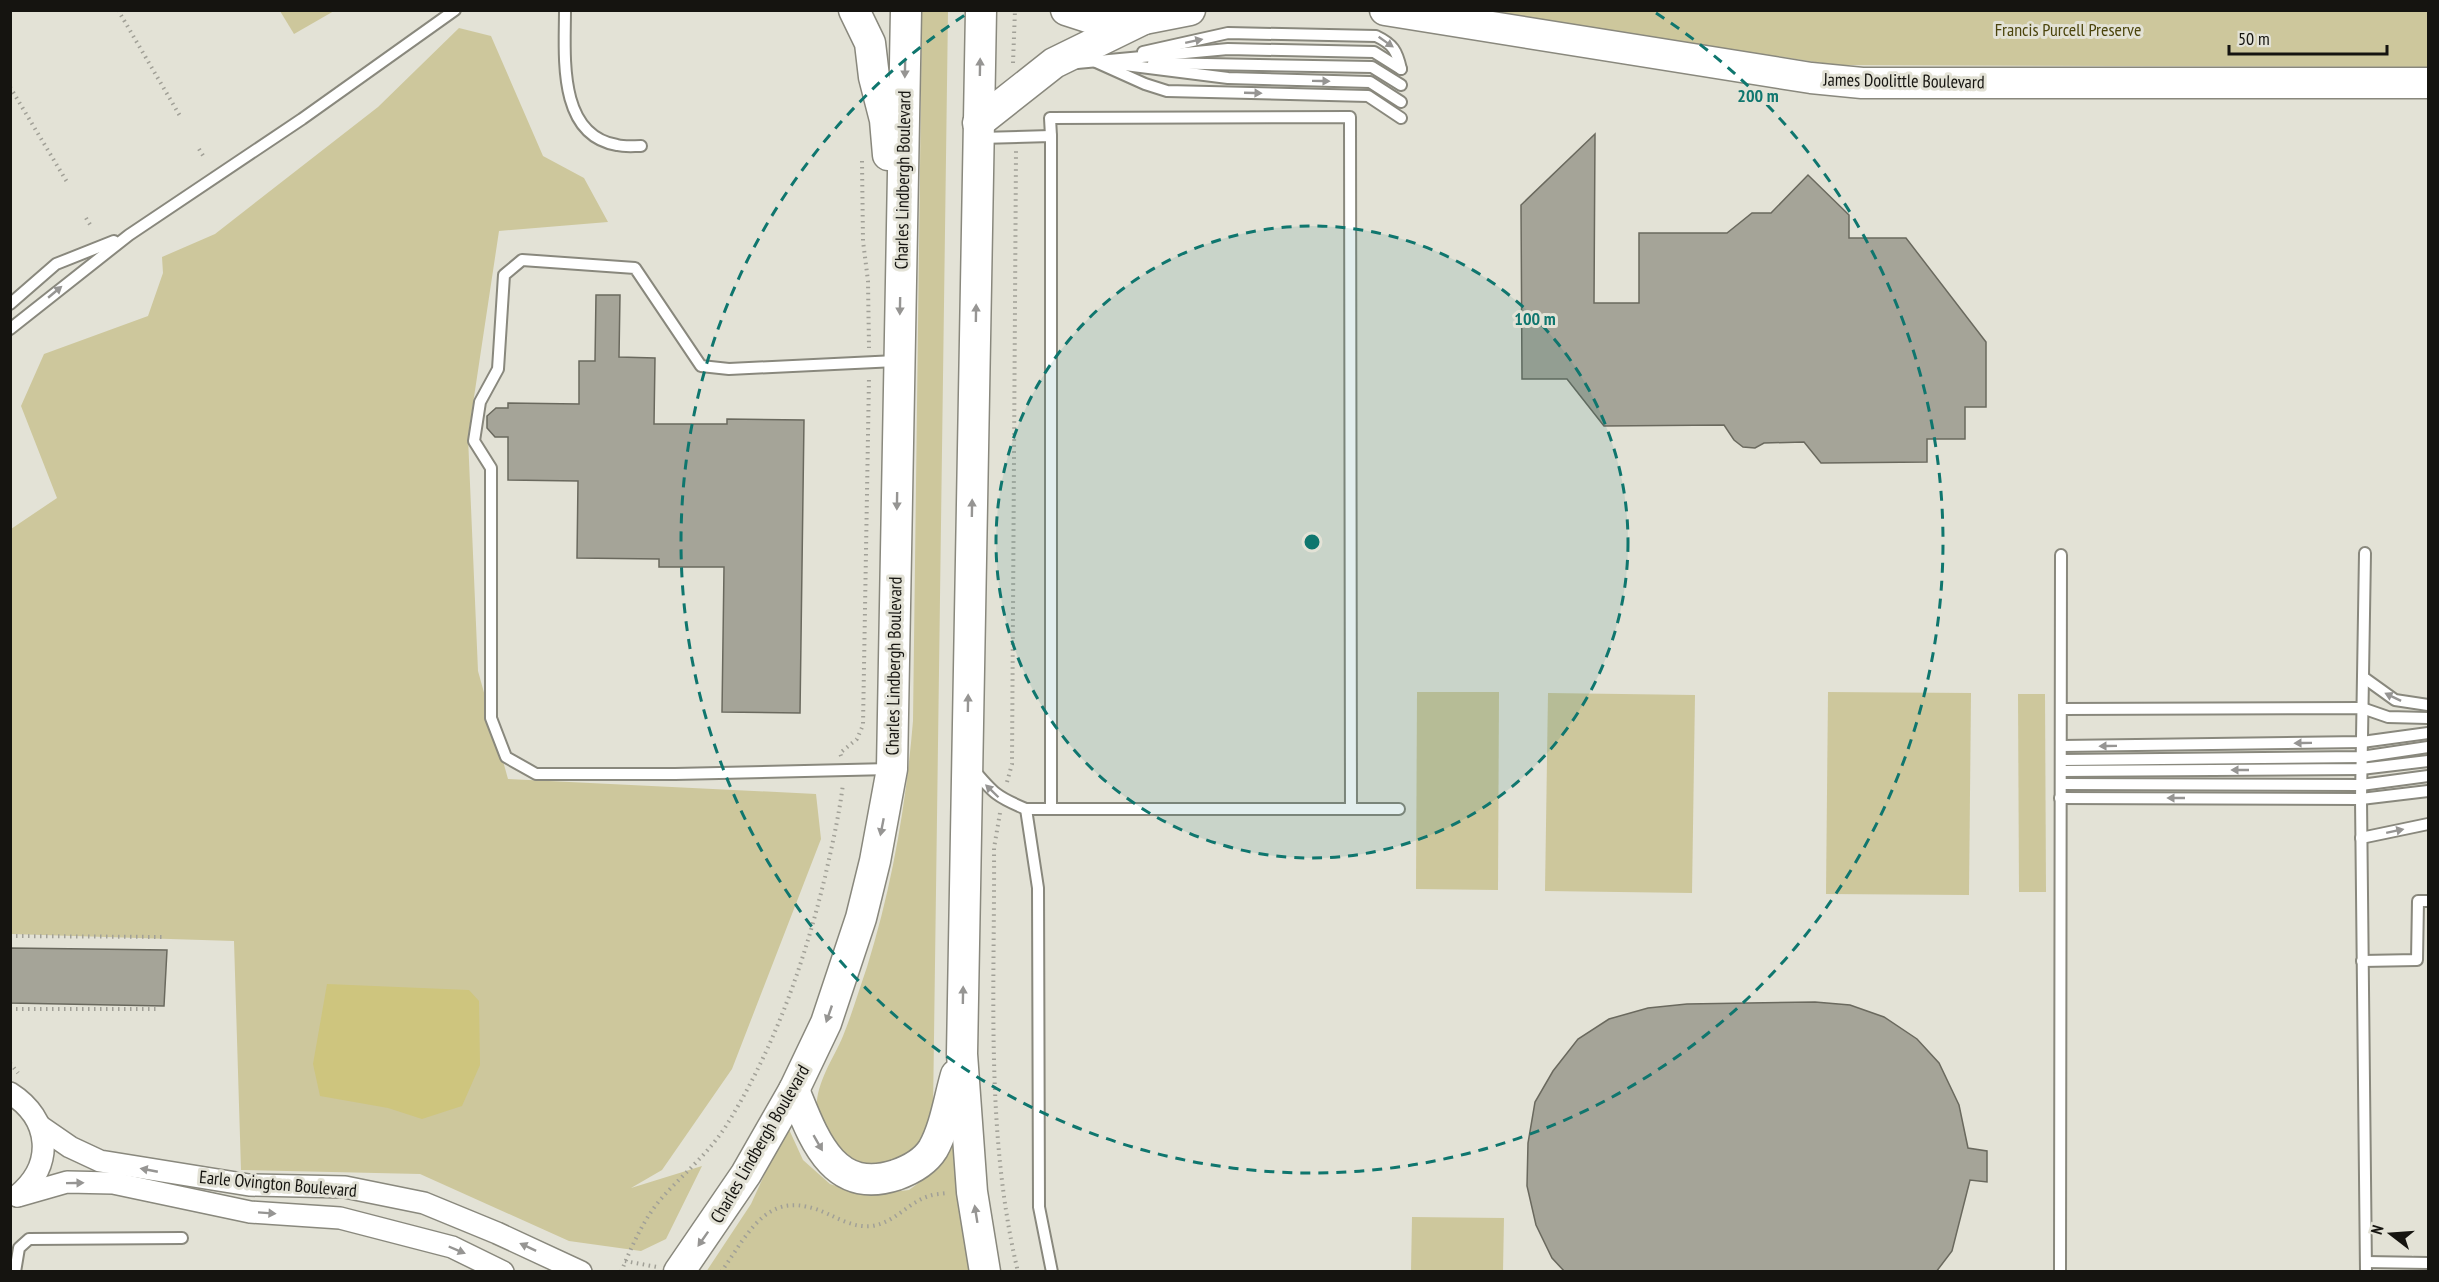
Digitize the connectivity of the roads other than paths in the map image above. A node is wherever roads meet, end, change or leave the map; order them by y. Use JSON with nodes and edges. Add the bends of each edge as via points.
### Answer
{"nodes":[{"id":1,"x":454,"y":10,"type":"edge"},
{"id":2,"x":565,"y":10,"type":"edge"},
{"id":3,"x":854,"y":10,"type":"edge"},
{"id":4,"x":906,"y":10,"type":"edge"},
{"id":5,"x":981,"y":10,"type":"edge"},
{"id":6,"x":1066,"y":10,"type":"edge"},
{"id":7,"x":1190,"y":10,"type":"edge"},
{"id":8,"x":1385,"y":10,"type":"edge"},
{"id":9,"x":1144,"y":19,"type":"junction"},
{"id":10,"x":1096,"y":62,"type":"junction"},
{"id":11,"x":1054,"y":63,"type":"junction"},
{"id":12,"x":2428,"y":83,"type":"edge"},
{"id":13,"x":1401,"y":85,"type":"dead end"},
{"id":14,"x":1401,"y":102,"type":"dead end"},
{"id":15,"x":1401,"y":118,"type":"dead end"},
{"id":16,"x":979,"y":130,"type":"junction"},
{"id":17,"x":1051,"y":136,"type":"junction"},
{"id":18,"x":641,"y":146,"type":"dead end"},
{"id":19,"x":129,"y":235,"type":"junction"},
{"id":20,"x":901,"y":246,"type":"junction"},
{"id":21,"x":10,"y":304,"type":"edge"},
{"id":22,"x":10,"y":330,"type":"edge"},
{"id":23,"x":900,"y":360,"type":"junction"},
{"id":24,"x":2365,"y":553,"type":"dead end"},
{"id":25,"x":2061,"y":555,"type":"dead end"},
{"id":26,"x":2363,"y":677,"type":"junction"},
{"id":27,"x":2428,"y":705,"type":"edge"},
{"id":28,"x":2362,"y":708,"type":"junction"},
{"id":29,"x":2061,"y":710,"type":"junction"},
{"id":30,"x":2428,"y":718,"type":"edge"},
{"id":31,"x":2428,"y":733,"type":"edge"},
{"id":32,"x":2362,"y":742,"type":"junction"},
{"id":33,"x":2061,"y":746,"type":"junction"},
{"id":34,"x":2428,"y":747,"type":"edge"},
{"id":35,"x":2361,"y":757,"type":"junction"},
{"id":36,"x":967,"y":761,"type":"junction"},
{"id":37,"x":2428,"y":761,"type":"edge"},
{"id":38,"x":2061,"y":766,"type":"junction"},
{"id":39,"x":892,"y":769,"type":"junction"},
{"id":40,"x":2361,"y":769,"type":"junction"},
{"id":41,"x":2428,"y":776,"type":"edge"},
{"id":42,"x":2061,"y":784,"type":"junction"},
{"id":43,"x":2361,"y":785,"type":"junction"},
{"id":44,"x":2428,"y":790,"type":"edge"},
{"id":45,"x":2061,"y":798,"type":"junction"},
{"id":46,"x":2361,"y":799,"type":"junction"},
{"id":47,"x":1026,"y":809,"type":"junction"},
{"id":48,"x":1051,"y":809,"type":"junction"},
{"id":49,"x":1351,"y":809,"type":"junction"},
{"id":50,"x":1399,"y":809,"type":"dead end"},
{"id":51,"x":2428,"y":824,"type":"edge"},
{"id":52,"x":2361,"y":838,"type":"junction"},
{"id":53,"x":2428,"y":901,"type":"edge"},
{"id":54,"x":2417,"y":960,"type":"junction"},
{"id":55,"x":2428,"y":960,"type":"edge"},
{"id":56,"x":2362,"y":961,"type":"junction"},
{"id":57,"x":962,"y":1054,"type":"junction"},
{"id":58,"x":794,"y":1090,"type":"junction"},
{"id":59,"x":10,"y":1093,"type":"edge"},
{"id":60,"x":41,"y":1127,"type":"junction"},
{"id":61,"x":206,"y":1179,"type":"junction"},
{"id":62,"x":14,"y":1198,"type":"edge"},
{"id":63,"x":206,"y":1203,"type":"junction"},
{"id":64,"x":182,"y":1238,"type":"dead end"},
{"id":65,"x":2428,"y":1263,"type":"edge"},
{"id":66,"x":2366,"y":1267,"type":"edge"},
{"id":67,"x":670,"y":1270,"type":"edge"},
{"id":68,"x":15,"y":1272,"type":"edge"},
{"id":69,"x":503,"y":1272,"type":"edge"},
{"id":70,"x":581,"y":1272,"type":"edge"},
{"id":71,"x":985,"y":1272,"type":"edge"},
{"id":72,"x":1052,"y":1272,"type":"edge"},
{"id":73,"x":2060,"y":1272,"type":"edge"}],
"edges":[{"from":1,"to":19,"type":"lane","via":[[302,119]]},
{"from":2,"to":18,"type":"lane","via":[[566,78],[576,114],[603,141]]},
{"from":3,"to":20,"type":"main road","via":[[870,43],[885,120]]},
{"from":4,"to":20,"type":"main road","name":"Charles Lindbergh Boulevard","one_way":true},
{"from":16,"to":5,"type":"main road","one_way":true},
{"from":6,"to":9,"type":"main road","via":[[1100,21]]},
{"from":7,"to":9,"type":"main road"},
{"from":8,"to":12,"type":"main road","name":"James Doolittle Boulevard","via":[[1862,83]]},
{"from":9,"to":11,"type":"main road"},
{"from":10,"to":10,"type":"lane","one_way":true,"via":[[1228,33],[1365,35],[1389,42],[1397,51],[1401,69],[1374,52],[1228,49]]},
{"from":10,"to":11,"type":"lane"},
{"from":10,"to":13,"type":"lane","via":[[1372,67]]},
{"from":10,"to":14,"type":"lane","one_way":true,"via":[[1228,78],[1370,82]]},
{"from":10,"to":15,"type":"lane","one_way":true,"via":[[1167,91],[1368,96]]},
{"from":11,"to":16,"type":"main road"},
{"from":16,"to":17,"type":"lane","via":[[1016,138]]},
{"from":36,"to":16,"type":"main road","one_way":true},
{"from":17,"to":48,"type":"lane"},
{"from":17,"to":49,"type":"lane","via":[[1050,118],[1350,117]]},
{"from":19,"to":21,"type":"lane","via":[[56,264]]},
{"from":22,"to":19,"type":"lane","one_way":true},
{"from":20,"to":23,"type":"main road","name":"Charles Lindbergh Boulevard","one_way":true},
{"from":23,"to":39,"type":"main road","name":"Charles Lindbergh Boulevard","one_way":true},
{"from":23,"to":39,"type":"lane","via":[[729,369],[701,366],[635,268],[522,260],[504,275],[498,369],[480,402],[474,441],[491,468],[491,717],[506,757],[536,774]]},
{"from":24,"to":26,"type":"lane"},
{"from":25,"to":29,"type":"lane"},
{"from":27,"to":26,"type":"lane","one_way":true,"via":[[2395,700]]},
{"from":26,"to":28,"type":"lane"},
{"from":28,"to":29,"type":"lane"},
{"from":28,"to":30,"type":"lane","via":[[2388,717]]},
{"from":28,"to":32,"type":"lane"},
{"from":29,"to":33,"type":"lane"},
{"from":31,"to":32,"type":"lane"},
{"from":32,"to":33,"type":"lane","one_way":true},
{"from":32,"to":35,"type":"lane"},
{"from":33,"to":38,"type":"lane"},
{"from":34,"to":35,"type":"lane"},
{"from":35,"to":38,"type":"lane"},
{"from":35,"to":40,"type":"lane"},
{"from":47,"to":36,"type":"lane","one_way":true,"via":[[992,792]]},
{"from":57,"to":36,"type":"main road","one_way":true},
{"from":37,"to":40,"type":"lane"},
{"from":40,"to":38,"type":"lane","one_way":true},
{"from":38,"to":42,"type":"lane"},
{"from":39,"to":58,"type":"main road","name":"Charles Lindbergh Boulevard","one_way":true,"via":[[861,918],[826,1023]]},
{"from":40,"to":43,"type":"lane"},
{"from":41,"to":43,"type":"lane"},
{"from":42,"to":43,"type":"lane"},
{"from":42,"to":45,"type":"lane"},
{"from":43,"to":46,"type":"lane"},
{"from":44,"to":46,"type":"lane"},
{"from":46,"to":45,"type":"lane","one_way":true},
{"from":45,"to":73,"type":"lane"},
{"from":46,"to":52,"type":"lane"},
{"from":47,"to":48,"type":"lane"},
{"from":47,"to":72,"type":"lane","via":[[1038,888],[1039,1207]]},
{"from":48,"to":49,"type":"lane"},
{"from":49,"to":50,"type":"lane"},
{"from":52,"to":51,"type":"lane","one_way":true},
{"from":52,"to":56,"type":"lane"},
{"from":53,"to":54,"type":"lane","via":[[2418,902]]},
{"from":54,"to":55,"type":"lane"},
{"from":54,"to":56,"type":"lane"},
{"from":56,"to":66,"type":"lane"},
{"from":58,"to":57,"type":"main road","one_way":true,"via":[[816,1142],[829,1161],[846,1173],[866,1179],[886,1178],[911,1170],[932,1151]]},
{"from":71,"to":57,"type":"main road","one_way":true,"via":[[972,1192]]},
{"from":58,"to":67,"type":"main road","name":"Charles Lindbergh Boulevard","one_way":true,"via":[[746,1174]]},
{"from":59,"to":60,"type":"street","via":[[34,1113]]},
{"from":61,"to":60,"type":"street","name":"Earle Ovington Boulevard","one_way":true,"via":[[100,1161]]},
{"from":60,"to":62,"type":"street","via":[[41,1165],[32,1182]]},
{"from":61,"to":63,"type":"lane"},
{"from":70,"to":61,"type":"street","name":"Earle Ovington Boulevard","one_way":true,"via":[[424,1203],[345,1186],[249,1185]]},
{"from":62,"to":63,"type":"street","name":"Earle Ovington Boulevard","one_way":true,"via":[[67,1182],[113,1183]]},
{"from":63,"to":69,"type":"street","name":"Earle Ovington Boulevard","one_way":true,"via":[[249,1212],[340,1218],[452,1247]]},
{"from":64,"to":68,"type":"lane","via":[[29,1239],[19,1248]]},
{"from":65,"to":66,"type":"lane"}]}
